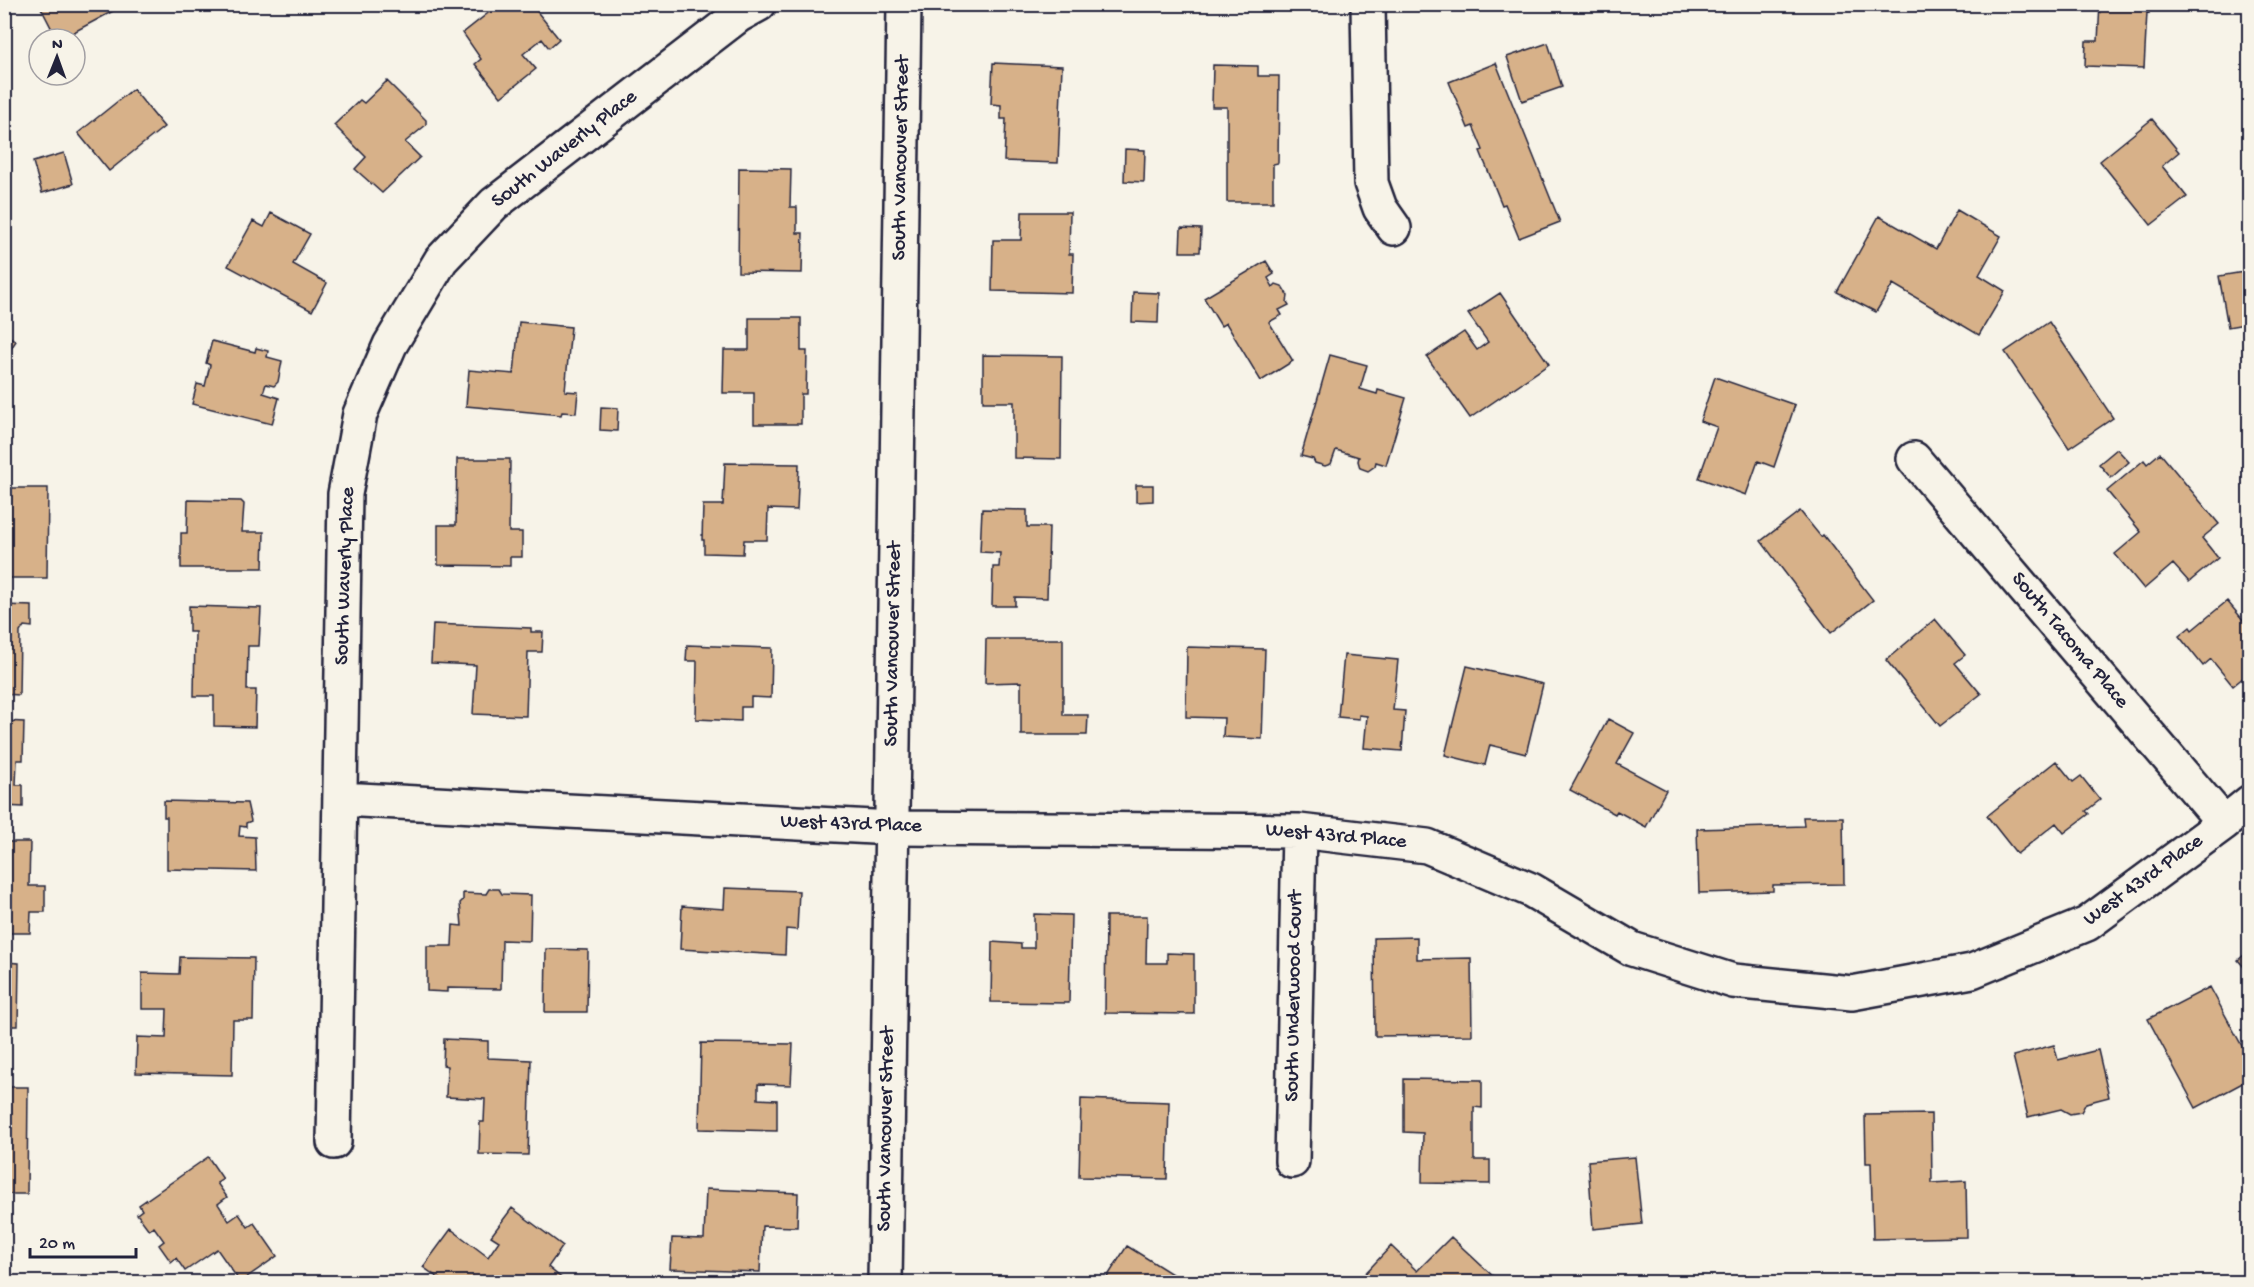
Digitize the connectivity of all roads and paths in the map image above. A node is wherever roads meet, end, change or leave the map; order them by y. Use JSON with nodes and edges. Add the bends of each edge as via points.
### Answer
{"nodes":[{"id":1,"x":759,"y":4,"type":"edge"},
{"id":2,"x":904,"y":4,"type":"edge"},
{"id":3,"x":1368,"y":4,"type":"edge"},
{"id":4,"x":1394,"y":228,"type":"dead end"},
{"id":5,"x":1914,"y":459,"type":"dead end"},
{"id":6,"x":341,"y":799,"type":"junction"},
{"id":7,"x":2250,"y":802,"type":"edge"},
{"id":8,"x":2224,"y":823,"type":"junction"},
{"id":9,"x":892,"y":828,"type":"junction"},
{"id":10,"x":1299,"y":831,"type":"junction"},
{"id":11,"x":334,"y":1142,"type":"dead end"},
{"id":12,"x":1292,"y":1161,"type":"dead end"},
{"id":13,"x":885,"y":1282,"type":"edge"}],
"edges":[{"from":1,"to":6,"type":"street","name":"South Waverly Place","via":[[739,15],[494,204],[441,260],[390,345],[360,414],[345,494]]},
{"from":2,"to":9,"type":"street","name":"South Vancouver Street"},
{"from":3,"to":4,"type":"street","via":[[1371,183],[1380,208]]},
{"from":5,"to":8,"type":"street","name":"South Tacoma Place"},
{"from":6,"to":9,"type":"street","name":"West 43rd Place"},
{"from":6,"to":11,"type":"street","name":"South Waverly Place"},
{"from":7,"to":8,"type":"street","name":"West 43rd Place"},
{"from":8,"to":10,"type":"street","name":"West 43rd Place","via":[[2088,924],[1972,971],[1852,993],[1733,981],[1632,949],[1531,890],[1426,846]]},
{"from":9,"to":10,"type":"street","name":"West 43rd Place"},
{"from":9,"to":13,"type":"street","name":"South Vancouver Street"},
{"from":10,"to":12,"type":"street","name":"South Underwood Court"}]}
